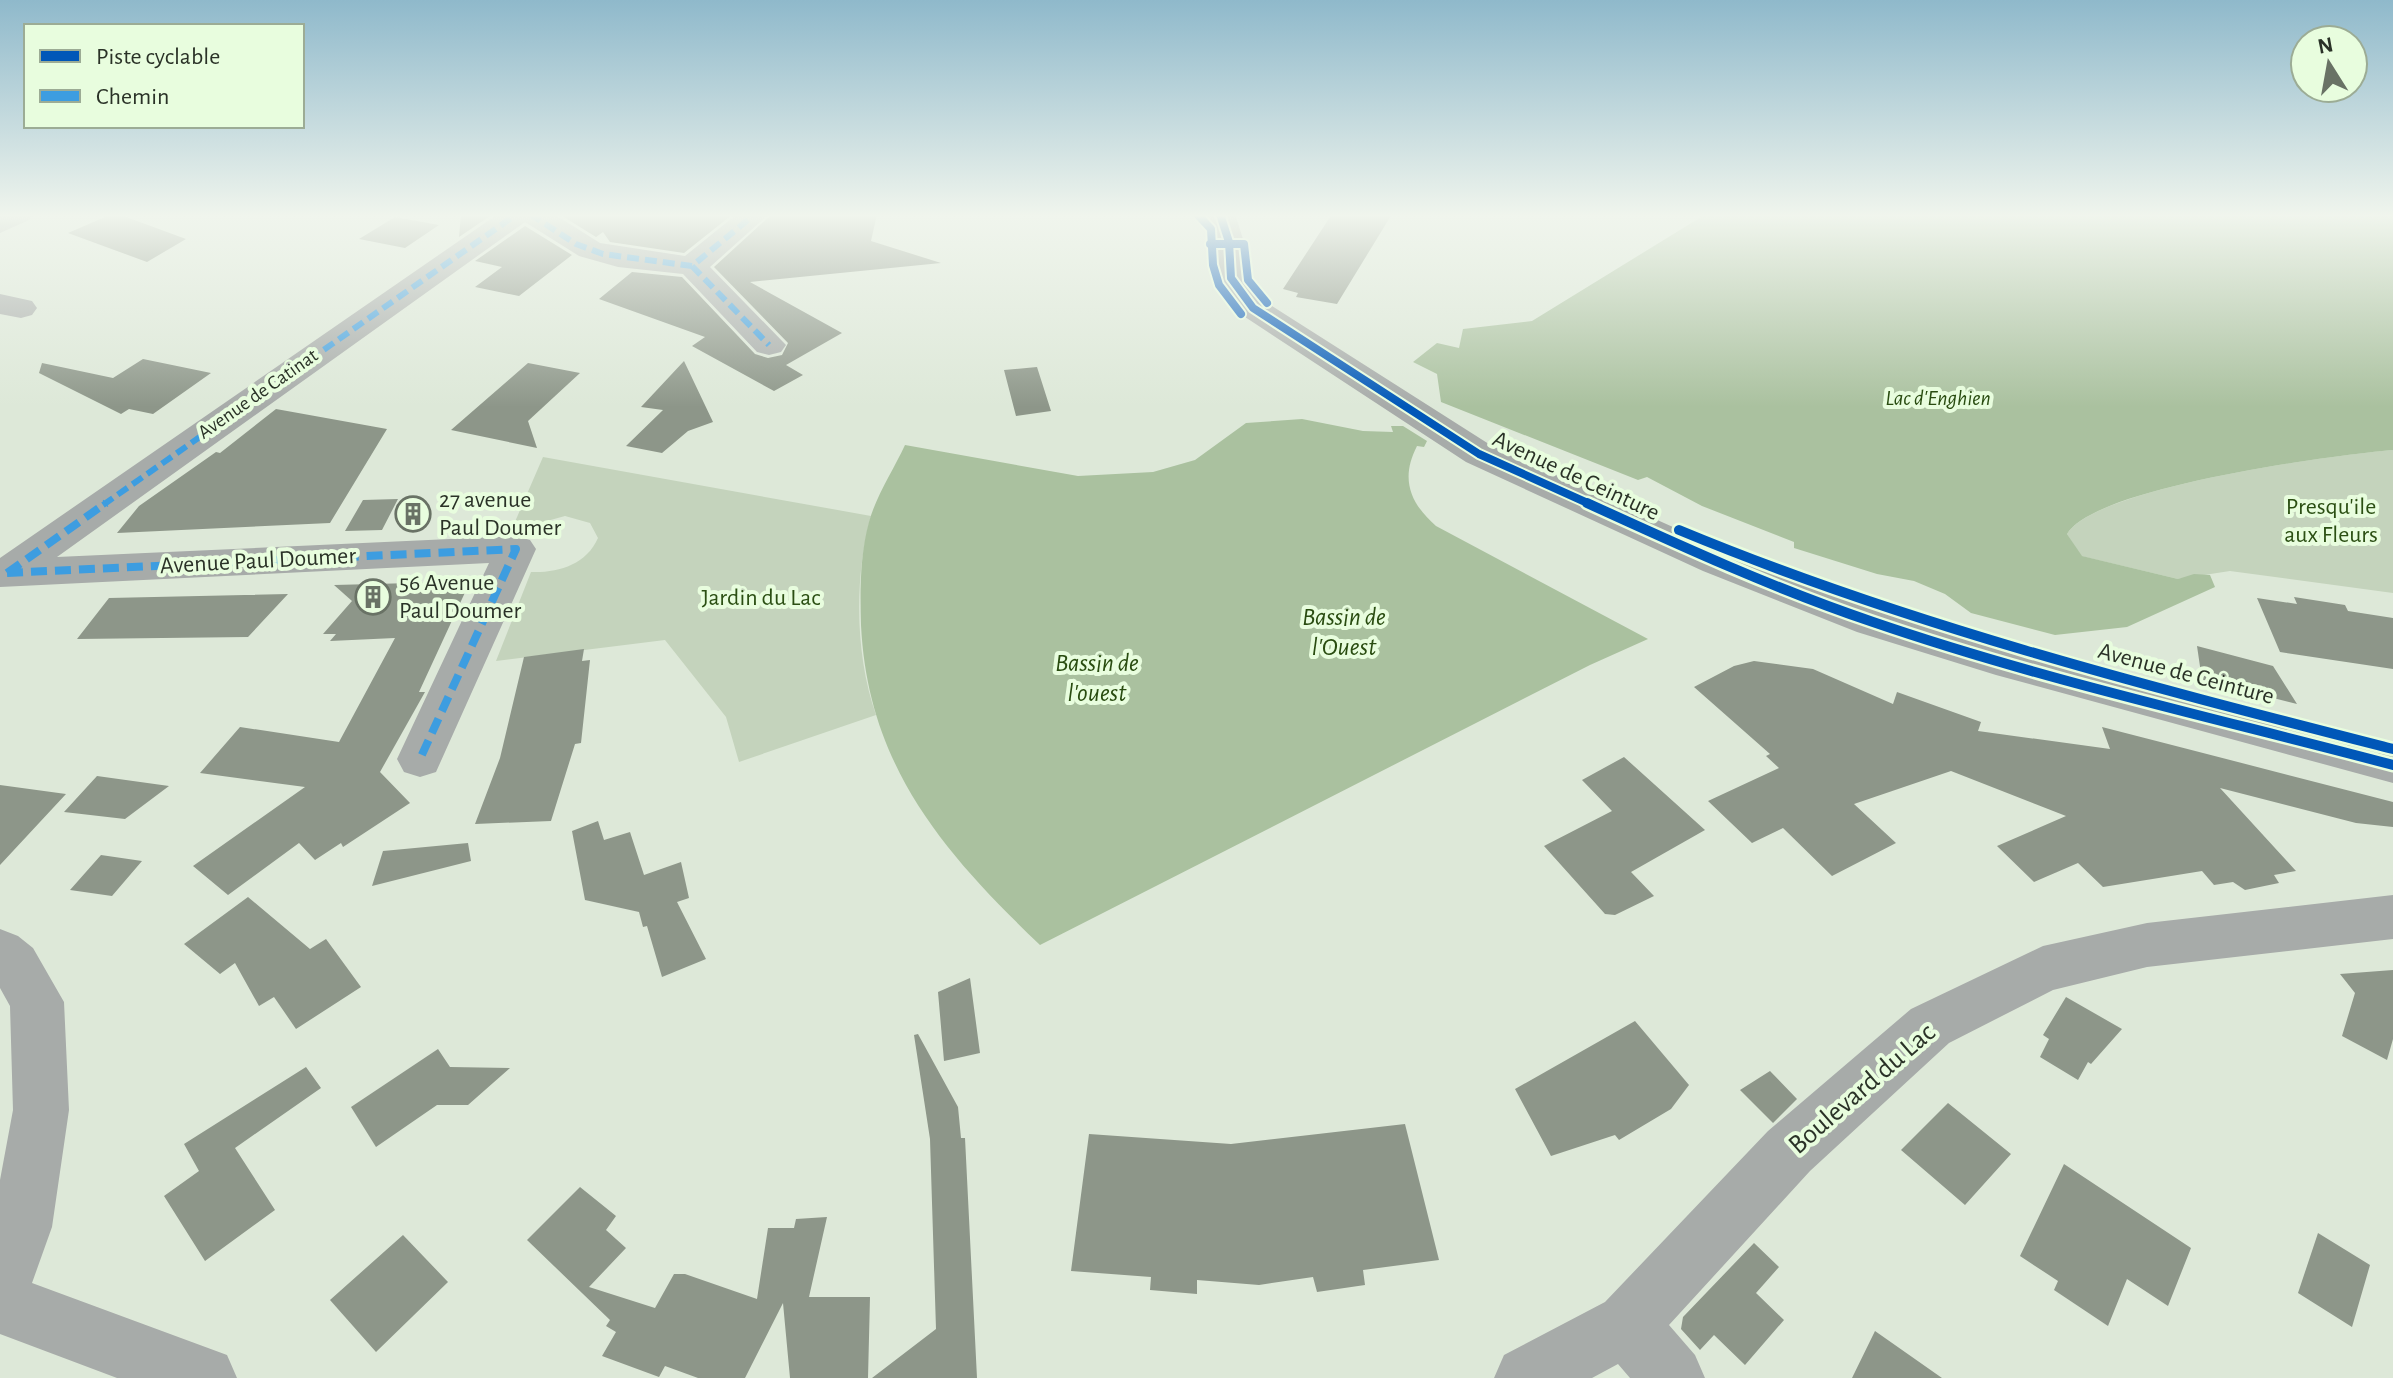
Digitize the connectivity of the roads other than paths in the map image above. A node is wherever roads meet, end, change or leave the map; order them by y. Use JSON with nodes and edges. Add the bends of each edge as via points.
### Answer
{"nodes":[{"id":1,"x":425,"y":278,"type":"edge"},
{"id":2,"x":704,"y":278,"type":"edge"},
{"id":3,"x":1232,"y":278,"type":"edge"},
{"id":4,"x":769,"y":345,"type":"dead end"},
{"id":5,"x":2,"y":574,"type":"edge"},
{"id":6,"x":420,"y":759,"type":"dead end"},
{"id":7,"x":2393,"y":765,"type":"edge"},
{"id":8,"x":2393,"y":917,"type":"edge"},
{"id":9,"x":0,"y":952,"type":"edge"},
{"id":10,"x":0,"y":1284,"type":"edge"},
{"id":11,"x":0,"y":1303,"type":"edge"},
{"id":12,"x":1627,"y":1324,"type":"junction"},
{"id":13,"x":204,"y":1378,"type":"edge"},
{"id":14,"x":1527,"y":1378,"type":"edge"},
{"id":15,"x":1672,"y":1378,"type":"edge"}],
"edges":[{"from":1,"to":5,"type":"street","name":"Avenue de Catinat"},
{"from":2,"to":4,"type":"street"},
{"from":3,"to":7,"type":"street","name":"Avenue de Ceinture","via":[[1261,314],[1479,454],[1717,562],[1828,607],[1953,648]]},
{"from":5,"to":6,"type":"street","name":"Avenue Paul Doumer","via":[[516,549]]},
{"from":8,"to":12,"type":"street","name":"Boulevard du Lac","via":[[2147,945],[2043,969],[1930,1026],[1789,1151]]},
{"from":9,"to":10,"type":"street","via":[[14,964],[37,1002],[41,1110],[22,1227]]},
{"from":11,"to":13,"type":"street"},
{"from":12,"to":14,"type":"street","name":"Boulevard du Lac"},
{"from":12,"to":15,"type":"street"}]}
